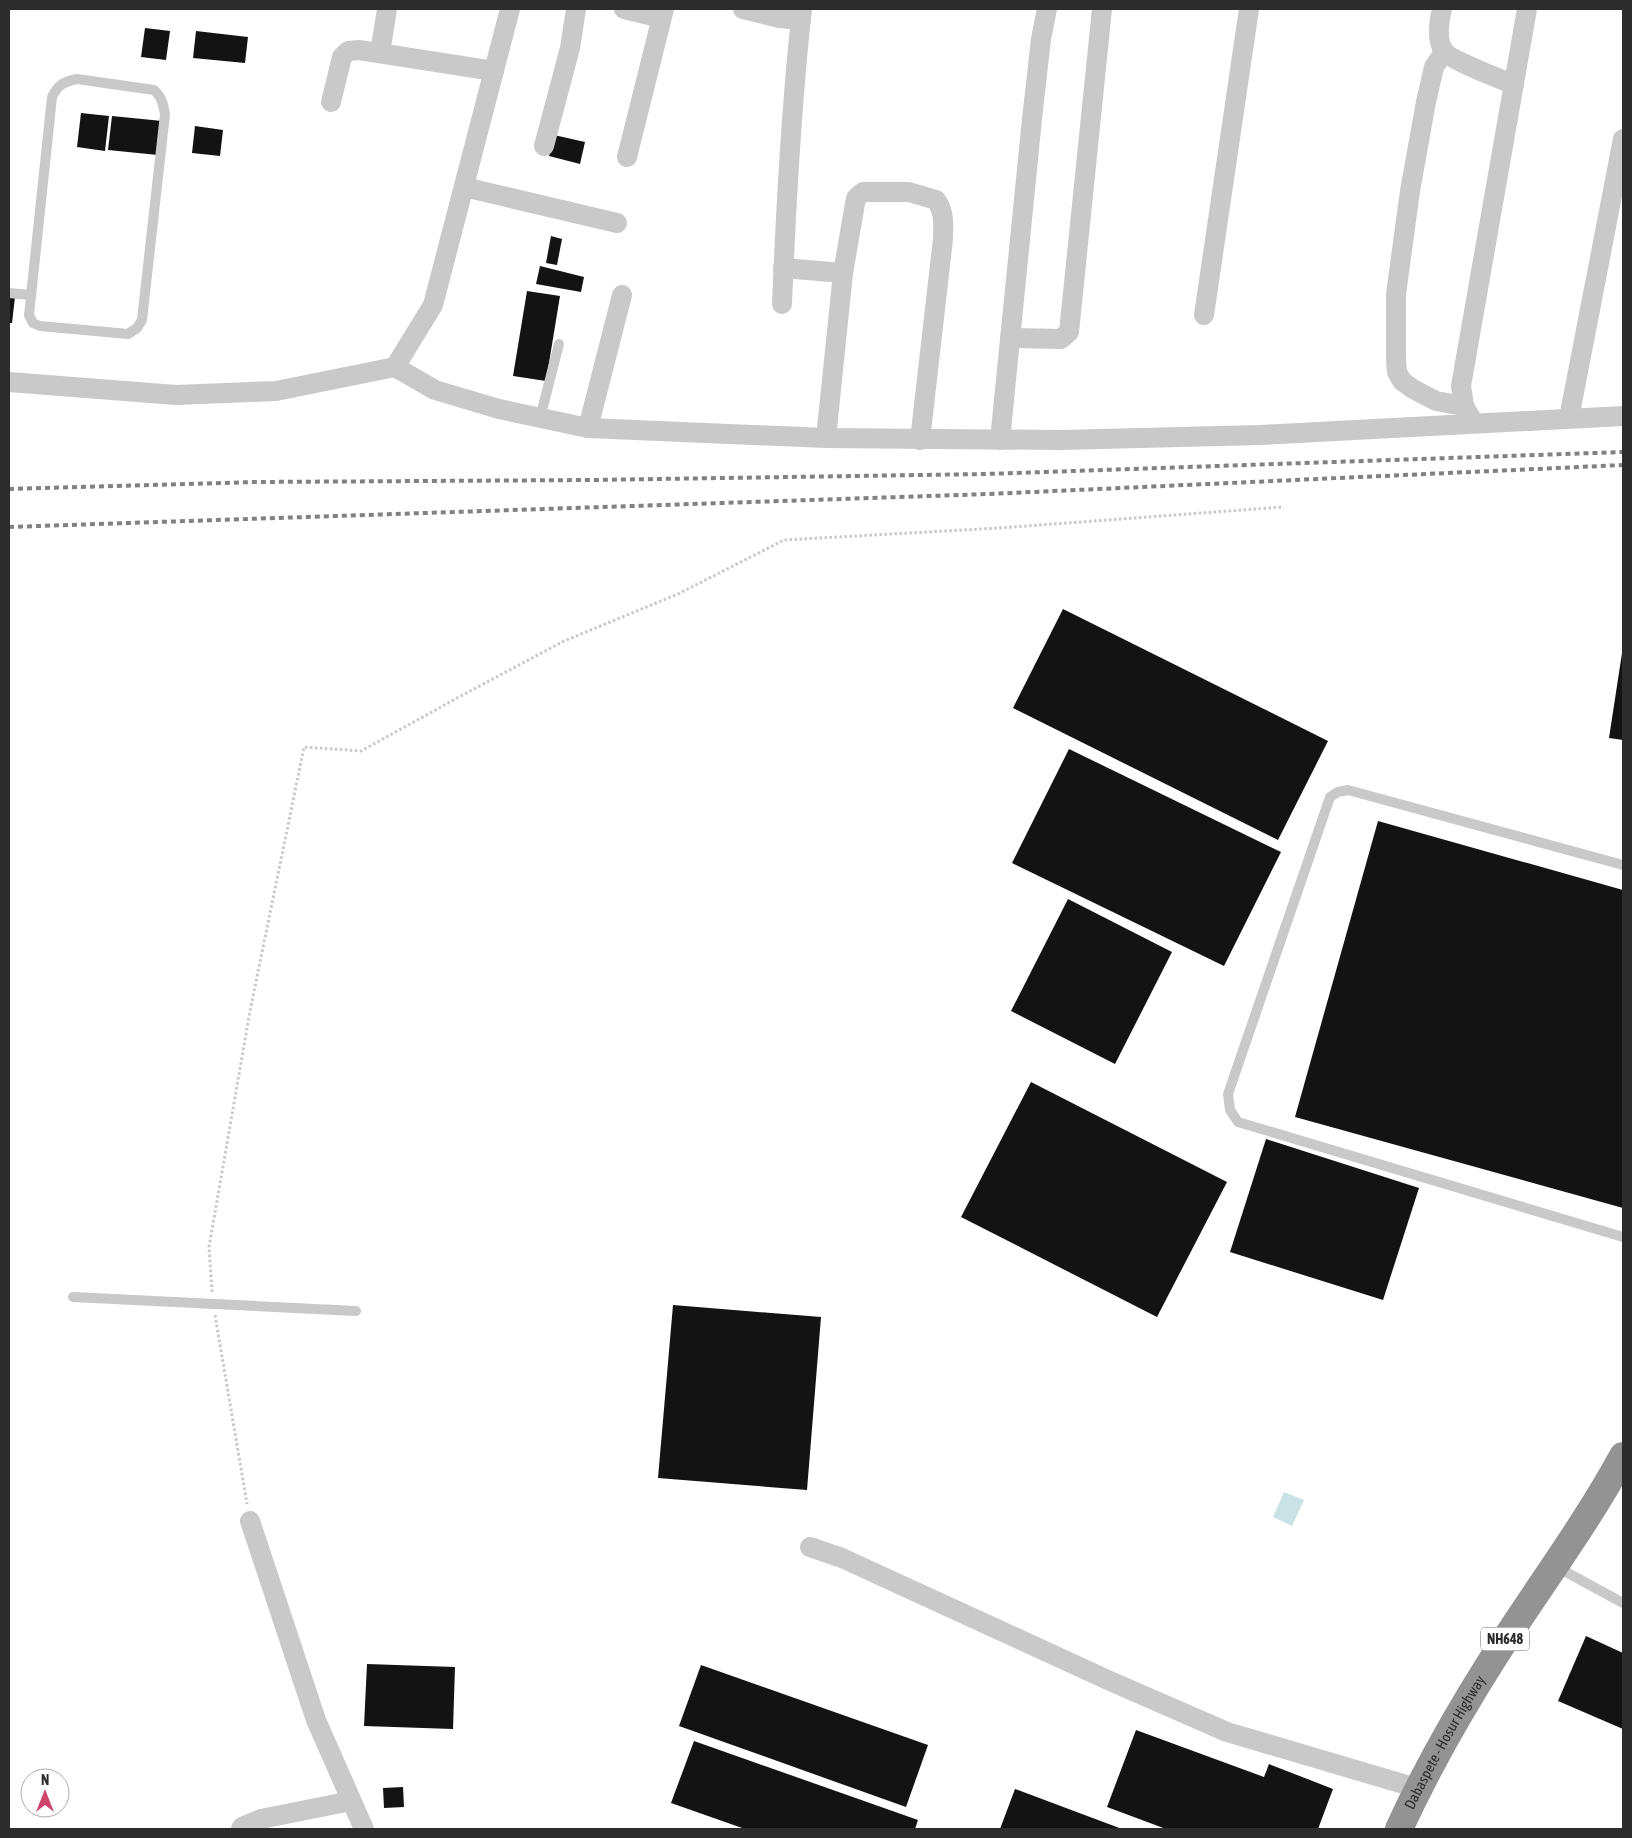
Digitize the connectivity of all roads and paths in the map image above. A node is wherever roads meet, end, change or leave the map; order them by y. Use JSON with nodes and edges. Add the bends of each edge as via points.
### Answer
{"nodes":[{"id":1,"x":387,"y":9,"type":"edge"},
{"id":2,"x":510,"y":9,"type":"edge"},
{"id":3,"x":576,"y":9,"type":"edge"},
{"id":4,"x":624,"y":9,"type":"edge"},
{"id":5,"x":743,"y":9,"type":"edge"},
{"id":6,"x":1047,"y":9,"type":"edge"},
{"id":7,"x":1102,"y":9,"type":"edge"},
{"id":8,"x":1249,"y":9,"type":"edge"},
{"id":9,"x":1442,"y":9,"type":"edge"},
{"id":10,"x":1527,"y":9,"type":"edge"},
{"id":11,"x":663,"y":14,"type":"edge"},
{"id":12,"x":801,"y":14,"type":"edge"},
{"id":13,"x":1444,"y":52,"type":"junction"},
{"id":14,"x":380,"y":53,"type":"junction"},
{"id":15,"x":494,"y":71,"type":"junction"},
{"id":16,"x":1514,"y":85,"type":"junction"},
{"id":17,"x":331,"y":102,"type":"dead end"},
{"id":18,"x":1623,"y":139,"type":"edge"},
{"id":19,"x":544,"y":146,"type":"dead end"},
{"id":20,"x":627,"y":157,"type":"dead end"},
{"id":21,"x":464,"y":188,"type":"junction"},
{"id":22,"x":617,"y":223,"type":"dead end"},
{"id":23,"x":783,"y":268,"type":"junction"},
{"id":24,"x":843,"y":273,"type":"junction"},
{"id":25,"x":9,"y":293,"type":"edge"},
{"id":26,"x":30,"y":295,"type":"junction"},
{"id":27,"x":622,"y":295,"type":"dead end"},
{"id":28,"x":782,"y":304,"type":"dead end"},
{"id":29,"x":1204,"y":315,"type":"dead end"},
{"id":30,"x":1010,"y":338,"type":"junction"},
{"id":31,"x":559,"y":344,"type":"dead end"},
{"id":32,"x":395,"y":367,"type":"junction"},
{"id":33,"x":9,"y":382,"type":"edge"},
{"id":34,"x":1469,"y":415,"type":"junction"},
{"id":35,"x":1623,"y":416,"type":"edge"},
{"id":36,"x":540,"y":418,"type":"junction"},
{"id":37,"x":1569,"y":418,"type":"junction"},
{"id":38,"x":588,"y":428,"type":"junction"},
{"id":39,"x":826,"y":438,"type":"junction"},
{"id":40,"x":920,"y":440,"type":"junction"},
{"id":41,"x":1000,"y":440,"type":"junction"},
{"id":42,"x":1283,"y":507,"type":"dead end"},
{"id":43,"x":1623,"y":865,"type":"edge"},
{"id":44,"x":1623,"y":1237,"type":"edge"},
{"id":45,"x":73,"y":1297,"type":"dead end"},
{"id":46,"x":212,"y":1303,"type":"junction"},
{"id":47,"x":356,"y":1311,"type":"dead end"},
{"id":48,"x":1623,"y":1456,"type":"edge"},
{"id":49,"x":250,"y":1521,"type":"joint"},
{"id":50,"x":810,"y":1547,"type":"dead end"},
{"id":51,"x":1554,"y":1566,"type":"junction"},
{"id":52,"x":1623,"y":1603,"type":"edge"},
{"id":53,"x":1418,"y":1788,"type":"junction"},
{"id":54,"x":352,"y":1801,"type":"junction"},
{"id":55,"x":241,"y":1829,"type":"edge"},
{"id":56,"x":364,"y":1829,"type":"edge"},
{"id":57,"x":1399,"y":1829,"type":"edge"}],
"edges":[{"from":1,"to":14,"type":"street"},
{"from":2,"to":15,"type":"street"},
{"from":3,"to":19,"type":"street","via":[[570,48]]},
{"from":4,"to":11,"type":"street"},
{"from":5,"to":12,"type":"street","via":[[779,18]]},
{"from":6,"to":30,"type":"street","via":[[1032,119]]},
{"from":7,"to":30,"type":"street","via":[[1069,332],[1061,339]]},
{"from":8,"to":29,"type":"street"},
{"from":9,"to":13,"type":"street","via":[[1439,21]]},
{"from":10,"to":16,"type":"street"},
{"from":11,"to":20,"type":"street"},
{"from":12,"to":23,"type":"street"},
{"from":13,"to":16,"type":"street"},
{"from":13,"to":34,"type":"street","via":[[1434,68],[1410,191],[1396,294],[1396,359],[1402,381]]},
{"from":14,"to":15,"type":"street"},
{"from":14,"to":17,"type":"street","via":[[348,51],[342,57]]},
{"from":15,"to":21,"type":"street"},
{"from":16,"to":34,"type":"street","via":[[1461,386]]},
{"from":18,"to":37,"type":"street"},
{"from":21,"to":22,"type":"street"},
{"from":21,"to":32,"type":"street","via":[[433,305]]},
{"from":23,"to":24,"type":"street"},
{"from":23,"to":28,"type":"street"},
{"from":24,"to":39,"type":"street"},
{"from":24,"to":40,"type":"street","via":[[856,198],[863,192],[909,192],[940,204],[944,219],[943,239]]},
{"from":25,"to":26,"type":"lane"},
{"from":26,"to":26,"type":"lane","via":[[52,97],[57,86],[77,79],[154,90],[160,96],[165,114],[142,320],[128,334],[40,326],[33,323],[28,314]]},
{"from":27,"to":38,"type":"street"},
{"from":30,"to":41,"type":"street"},
{"from":31,"to":36,"type":"lane"},
{"from":32,"to":33,"type":"street","via":[[276,391],[176,394]]},
{"from":32,"to":36,"type":"street","via":[[435,390]]},
{"from":34,"to":37,"type":"street"},
{"from":34,"to":41,"type":"street","via":[[1260,435]]},
{"from":35,"to":37,"type":"street"},
{"from":36,"to":38,"type":"street"},
{"from":38,"to":39,"type":"street"},
{"from":39,"to":40,"type":"street"},
{"from":40,"to":41,"type":"street"},
{"from":42,"to":46,"type":"path","via":[[784,540],[678,594],[564,641],[361,751],[304,747],[250,1011],[209,1247]]},
{"from":43,"to":44,"type":"lane","via":[[1348,790],[1338,792],[1330,797],[1228,1094],[1230,1110],[1238,1122]]},
{"from":45,"to":46,"type":"lane"},
{"from":46,"to":47,"type":"lane"},
{"from":46,"to":49,"type":"path"},
{"from":48,"to":51,"type":"highway","name":"Dabaspete - Hosur Highway","number":"NH648"},
{"from":49,"to":54,"type":"street","via":[[316,1720]]},
{"from":50,"to":53,"type":"street","via":[[842,1558],[1228,1732]]},
{"from":51,"to":52,"type":"lane"},
{"from":51,"to":53,"type":"highway","name":"Dabaspete - Hosur Highway","number":"NH648","via":[[1493,1658]]},
{"from":53,"to":57,"type":"highway","name":"Dabaspete - Hosur Highway","number":"NH648"},
{"from":54,"to":55,"type":"street","via":[[260,1819]]},
{"from":54,"to":56,"type":"street"}]}
